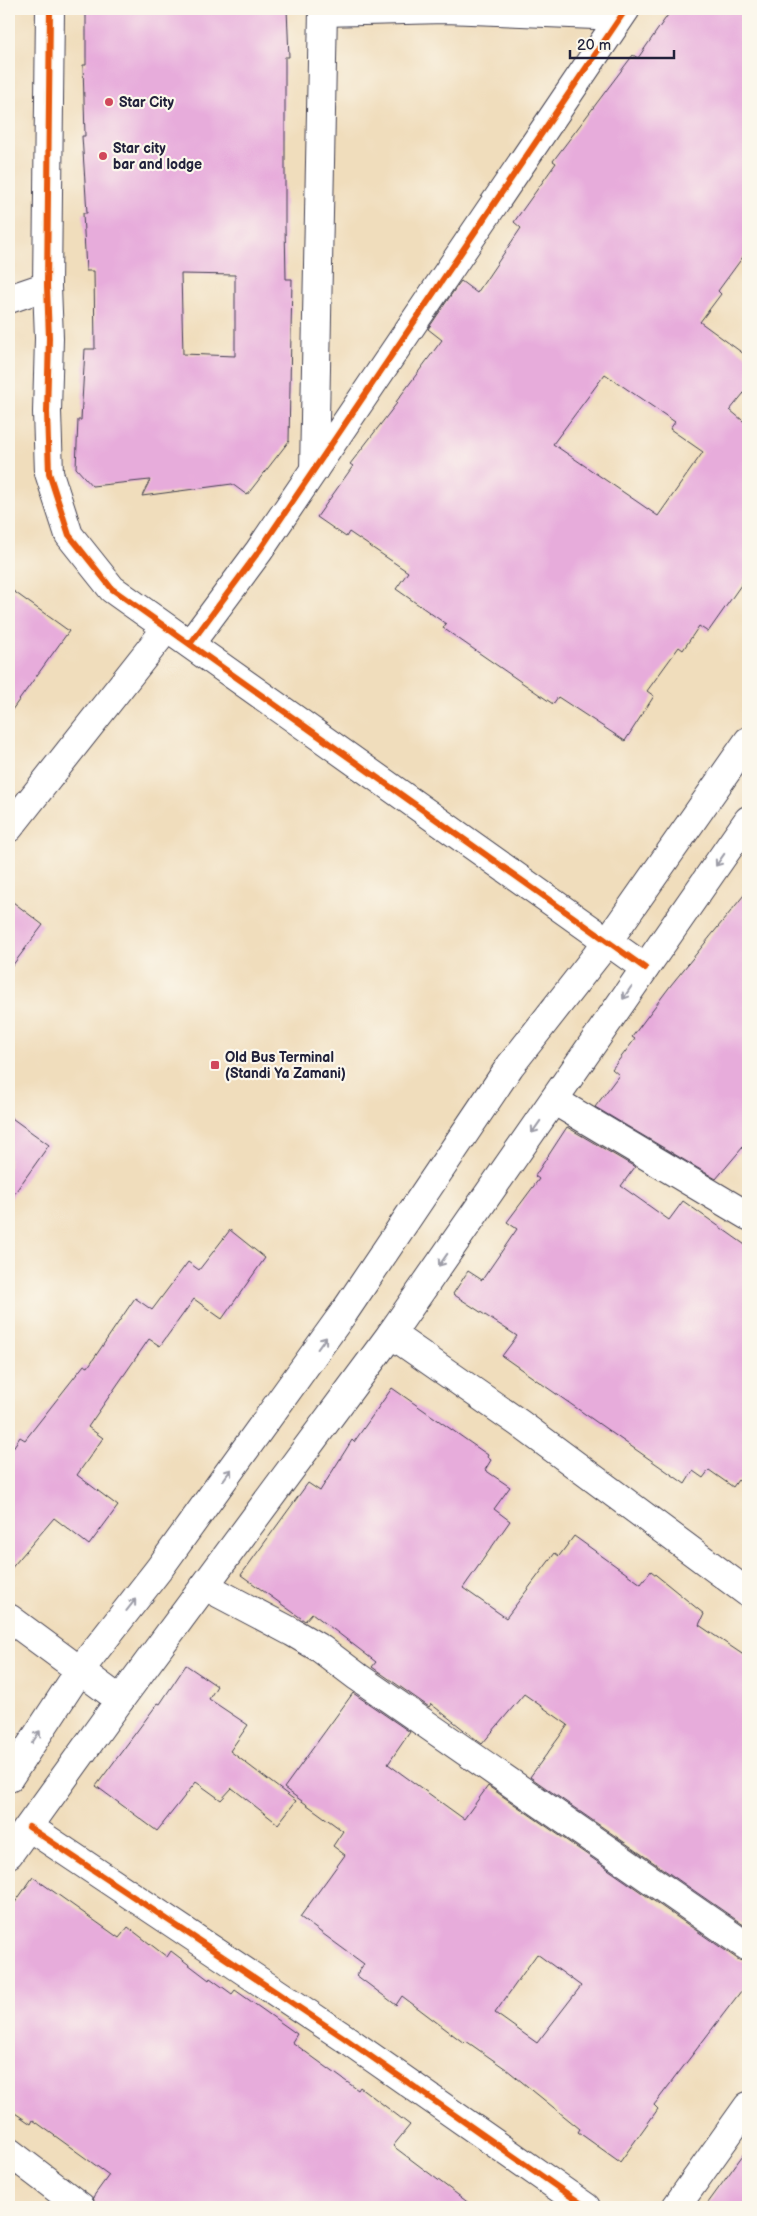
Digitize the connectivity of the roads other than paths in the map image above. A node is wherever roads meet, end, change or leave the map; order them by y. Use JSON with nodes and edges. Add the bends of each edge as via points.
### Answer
{"nodes":[{"id":1,"x":50,"y":9,"type":"edge"},
{"id":2,"x":323,"y":10,"type":"edge"},
{"id":3,"x":623,"y":12,"type":"edge"},
{"id":4,"x":48,"y":286,"type":"junction"},
{"id":5,"x":9,"y":299,"type":"edge"},
{"id":6,"x":314,"y":470,"type":"junction"},
{"id":7,"x":166,"y":629,"type":"junction"},
{"id":8,"x":190,"y":644,"type":"junction"},
{"id":9,"x":748,"y":741,"type":"edge"},
{"id":10,"x":748,"y":820,"type":"edge"},
{"id":11,"x":9,"y":828,"type":"edge"},
{"id":12,"x":608,"y":941,"type":"junction"},
{"id":13,"x":645,"y":968,"type":"junction"},
{"id":14,"x":555,"y":1100,"type":"junction"},
{"id":15,"x":748,"y":1216,"type":"edge"},
{"id":16,"x":391,"y":1334,"type":"junction"},
{"id":17,"x":205,"y":1586,"type":"junction"},
{"id":18,"x":748,"y":1594,"type":"edge"},
{"id":19,"x":9,"y":1618,"type":"edge"},
{"id":20,"x":80,"y":1670,"type":"junction"},
{"id":21,"x":120,"y":1700,"type":"junction"},
{"id":22,"x":9,"y":1778,"type":"edge"},
{"id":23,"x":28,"y":1826,"type":"junction"},
{"id":24,"x":9,"y":1854,"type":"edge"},
{"id":25,"x":748,"y":1947,"type":"edge"},
{"id":26,"x":748,"y":2106,"type":"edge"},
{"id":27,"x":9,"y":2152,"type":"edge"},
{"id":28,"x":81,"y":2207,"type":"edge"},
{"id":29,"x":586,"y":2207,"type":"edge"},
{"id":30,"x":676,"y":2207,"type":"edge"}],
"edges":[{"from":1,"to":4,"type":"street"},
{"from":2,"to":3,"type":"street"},
{"from":2,"to":6,"type":"street"},
{"from":3,"to":6,"type":"street"},
{"from":4,"to":5,"type":"street"},
{"from":4,"to":7,"type":"street","via":[[49,473],[69,535],[112,589]]},
{"from":6,"to":8,"type":"street"},
{"from":7,"to":8,"type":"street"},
{"from":7,"to":11,"type":"street"},
{"from":8,"to":12,"type":"street"},
{"from":9,"to":12,"type":"street"},
{"from":10,"to":13,"type":"street","one_way":true},
{"from":12,"to":13,"type":"street"},
{"from":20,"to":12,"type":"street","one_way":true,"via":[[159,1569],[340,1319],[510,1066]]},
{"from":13,"to":14,"type":"street","one_way":true},
{"from":14,"to":15,"type":"street"},
{"from":14,"to":16,"type":"street","one_way":true},
{"from":16,"to":17,"type":"street"},
{"from":16,"to":18,"type":"street","via":[[519,1423]]},
{"from":17,"to":21,"type":"street"},
{"from":17,"to":25,"type":"street","via":[[321,1649]]},
{"from":19,"to":20,"type":"street"},
{"from":20,"to":21,"type":"street"},
{"from":22,"to":20,"type":"street","one_way":true},
{"from":21,"to":23,"type":"street"},
{"from":23,"to":24,"type":"street"},
{"from":23,"to":29,"type":"street","via":[[344,2037]]},
{"from":26,"to":30,"type":"street"},
{"from":27,"to":28,"type":"street"}]}
